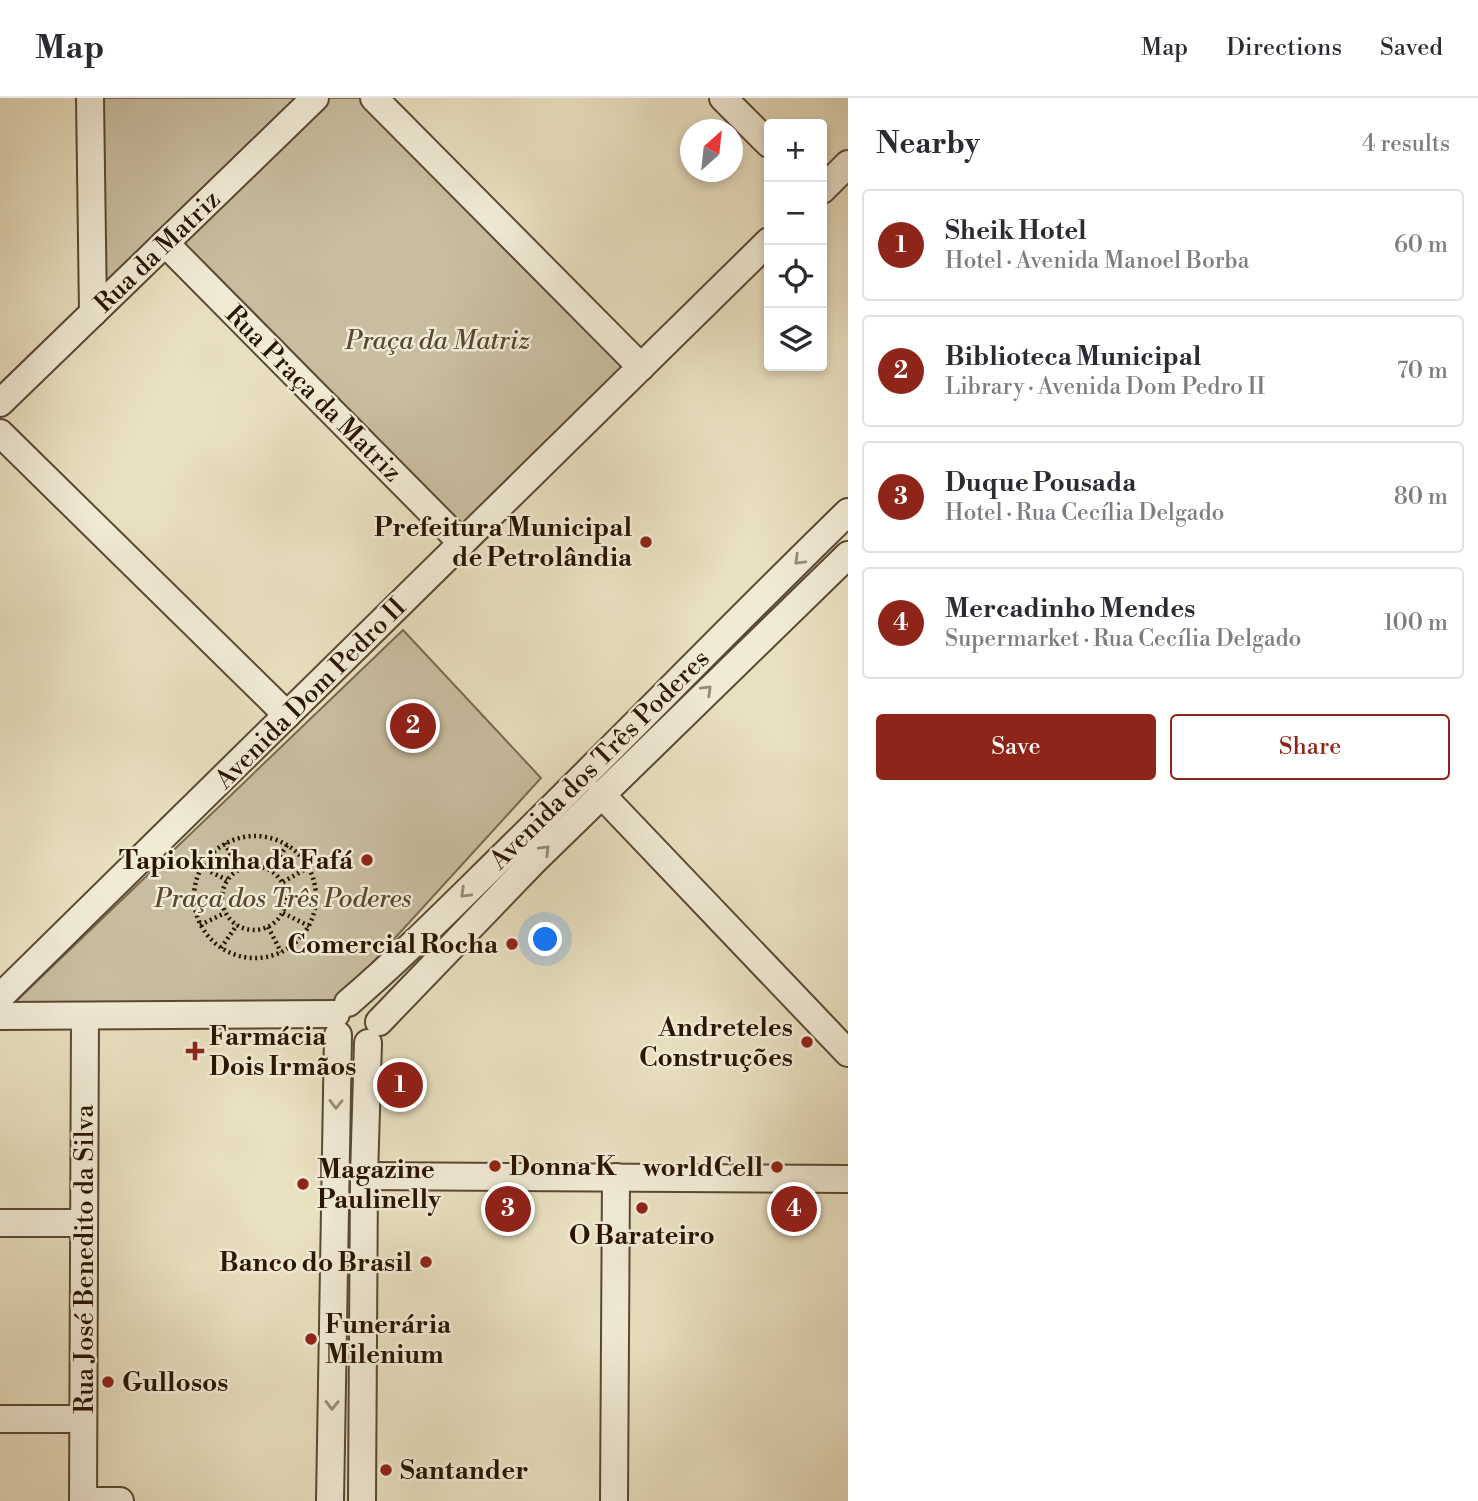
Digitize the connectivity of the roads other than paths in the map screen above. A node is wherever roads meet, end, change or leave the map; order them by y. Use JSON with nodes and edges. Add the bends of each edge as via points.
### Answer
{"nodes":[{"id":1,"x":90,"y":98,"type":"edge"},
{"id":2,"x":315,"y":98,"type":"edge"},
{"id":3,"x":374,"y":98,"type":"edge"},
{"id":4,"x":723,"y":98,"type":"edge"},
{"id":5,"x":764,"y":139,"type":"edge"},
{"id":6,"x":848,"y":164,"type":"edge"},
{"id":7,"x":827,"y":185,"type":"edge"},
{"id":8,"x":165,"y":243,"type":"junction"},
{"id":9,"x":766,"y":245,"type":"edge"},
{"id":10,"x":93,"y":313,"type":"junction"},
{"id":11,"x":641,"y":367,"type":"junction"},
{"id":12,"x":0,"y":403,"type":"edge"},
{"id":13,"x":0,"y":433,"type":"edge"},
{"id":14,"x":848,"y":512,"type":"edge"},
{"id":15,"x":463,"y":543,"type":"junction"},
{"id":16,"x":848,"y":555,"type":"edge"},
{"id":17,"x":753,"y":604,"type":"junction"},
{"id":18,"x":774,"y":625,"type":"junction"},
{"id":19,"x":287,"y":715,"type":"junction"},
{"id":20,"x":601,"y":794,"type":"junction"},
{"id":21,"x":0,"y":997,"type":"edge"},
{"id":22,"x":0,"y":1016,"type":"edge"},
{"id":23,"x":85,"y":1017,"type":"junction"},
{"id":24,"x":341,"y":1017,"type":"junction"},
{"id":25,"x":373,"y":1033,"type":"junction"},
{"id":26,"x":848,"y":1053,"type":"edge"},
{"id":27,"x":365,"y":1176,"type":"junction"},
{"id":28,"x":616,"y":1177,"type":"junction"},
{"id":29,"x":848,"y":1179,"type":"edge"},
{"id":30,"x":0,"y":1223,"type":"edge"},
{"id":31,"x":84,"y":1223,"type":"junction"},
{"id":32,"x":0,"y":1419,"type":"edge"},
{"id":33,"x":83,"y":1419,"type":"junction"},
{"id":34,"x":83,"y":1501,"type":"edge"},
{"id":35,"x":120,"y":1501,"type":"edge"},
{"id":36,"x":330,"y":1501,"type":"edge"},
{"id":37,"x":362,"y":1501,"type":"edge"},
{"id":38,"x":614,"y":1501,"type":"edge"}],
"edges":[{"from":1,"to":10,"type":"street"},
{"from":2,"to":8,"type":"street","name":"Rua da Matriz"},
{"from":3,"to":11,"type":"street"},
{"from":4,"to":5,"type":"street"},
{"from":6,"to":7,"type":"street"},
{"from":8,"to":10,"type":"street","name":"Rua da Matriz"},
{"from":8,"to":15,"type":"street","name":"Rua Praça da Matriz"},
{"from":9,"to":11,"type":"street","name":"Avenida Dom Pedro II"},
{"from":10,"to":12,"type":"street","name":"Rua da Matriz"},
{"from":11,"to":15,"type":"street","name":"Avenida Dom Pedro II"},
{"from":13,"to":19,"type":"street"},
{"from":14,"to":17,"type":"street","name":"Avenida dos Três Poderes","one_way":true},
{"from":15,"to":19,"type":"street","name":"Avenida Dom Pedro II"},
{"from":16,"to":18,"type":"street","name":"Avenida dos Três Poderes"},
{"from":17,"to":18,"type":"street"},
{"from":17,"to":24,"type":"street","name":"Avenida dos Três Poderes","one_way":true},
{"from":20,"to":18,"type":"street","name":"Avenida dos Três Poderes","one_way":true},
{"from":19,"to":21,"type":"street","name":"Avenida Dom Pedro II"},
{"from":25,"to":20,"type":"street","name":"Avenida dos Três Poderes","one_way":true},
{"from":20,"to":26,"type":"street"},
{"from":22,"to":23,"type":"street"},
{"from":23,"to":24,"type":"street"},
{"from":23,"to":31,"type":"street","name":"Rua José Benedito da Silva"},
{"from":24,"to":25,"type":"street","via":[[351,1045],[361,1046]]},
{"from":24,"to":25,"type":"street","via":[[358,1001],[368,1005],[376,1012]]},
{"from":24,"to":36,"type":"street","one_way":true},
{"from":25,"to":27,"type":"street"},
{"from":27,"to":28,"type":"street"},
{"from":27,"to":37,"type":"street"},
{"from":28,"to":29,"type":"street"},
{"from":28,"to":38,"type":"street"},
{"from":30,"to":31,"type":"street"},
{"from":31,"to":33,"type":"street","name":"Rua José Benedito da Silva"},
{"from":32,"to":33,"type":"street"},
{"from":33,"to":34,"type":"street","name":"Rua José Benedito da Silva"},
{"from":34,"to":35,"type":"street"}]}
